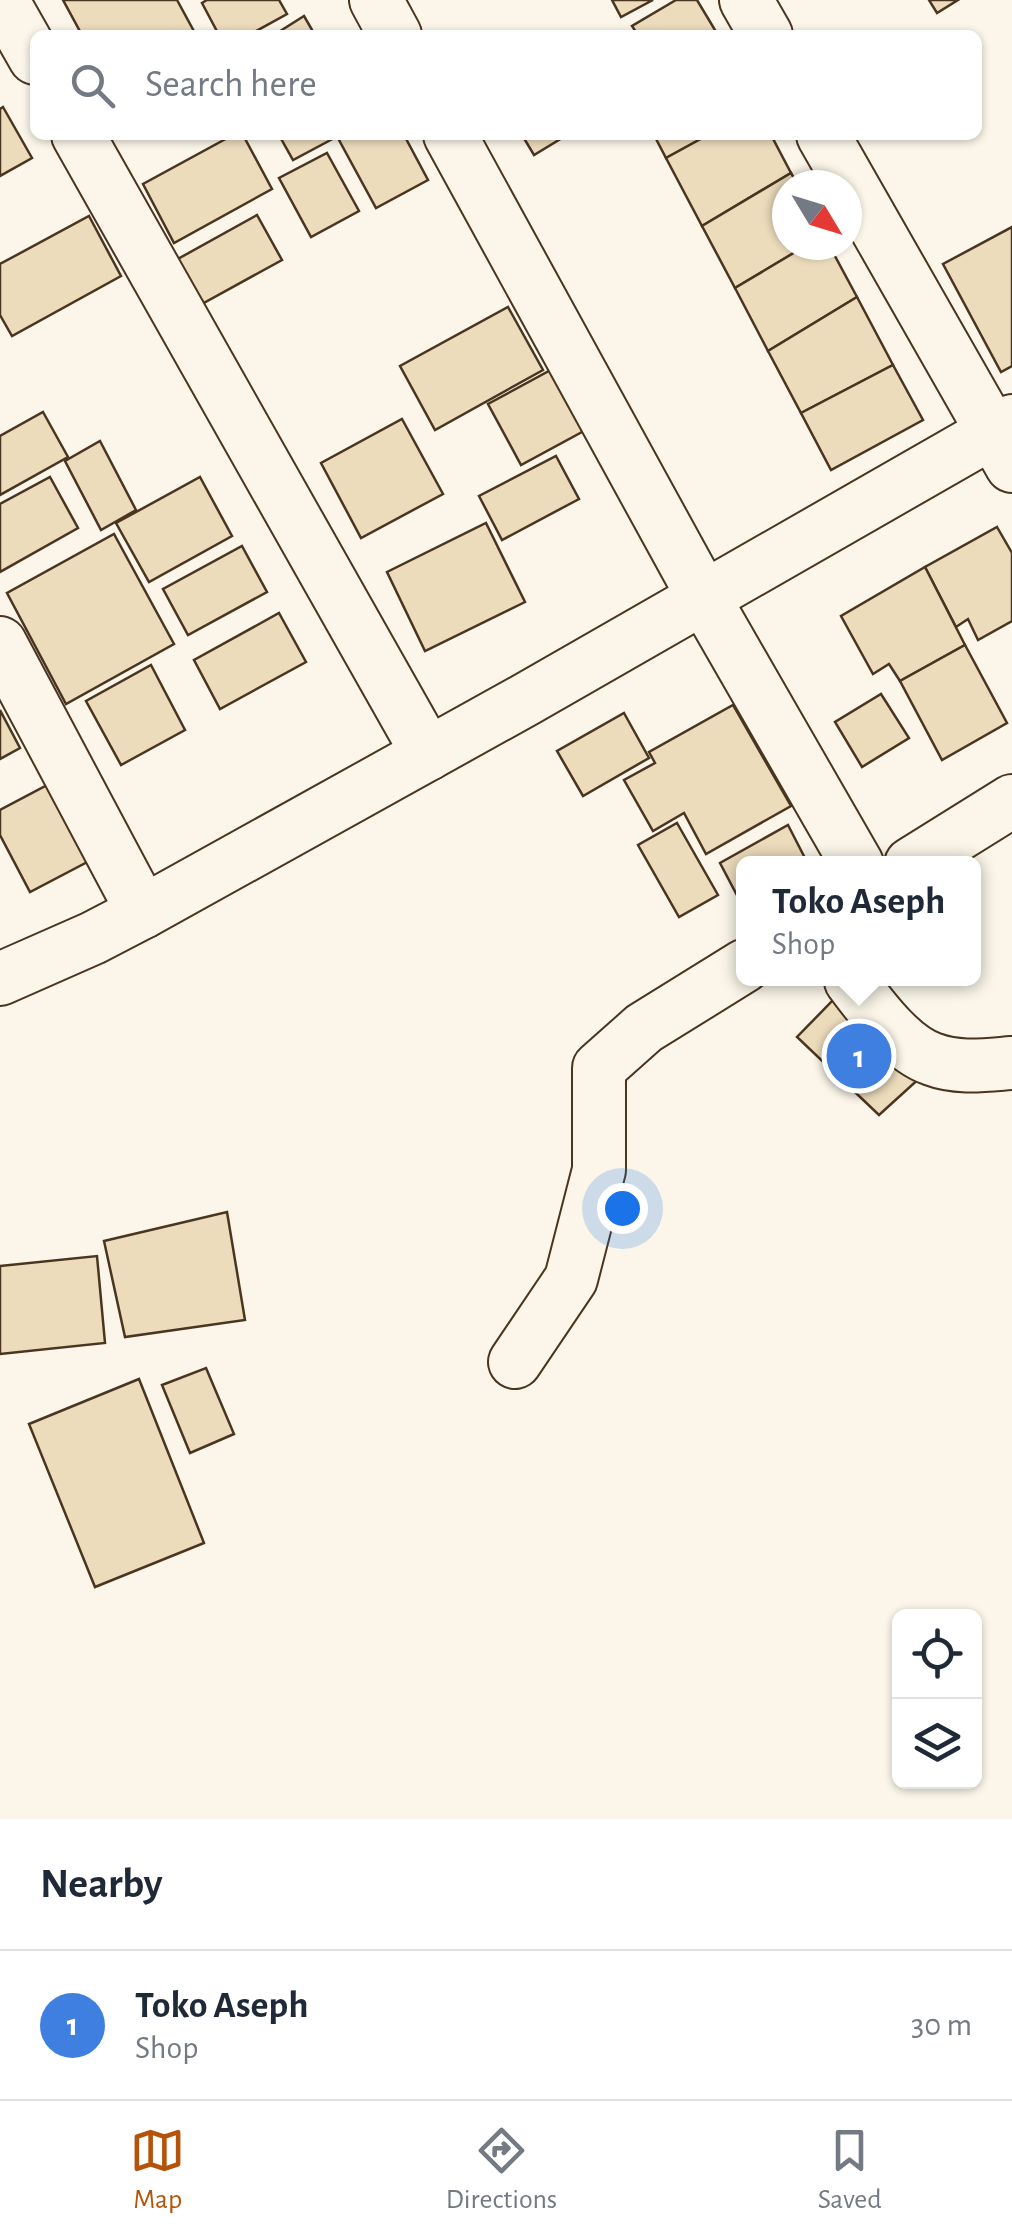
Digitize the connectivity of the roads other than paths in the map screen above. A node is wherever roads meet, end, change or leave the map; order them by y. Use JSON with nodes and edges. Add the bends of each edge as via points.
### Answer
{"nodes":[{"id":1,"x":2,"y":0,"type":"edge"},
{"id":2,"x":376,"y":0,"type":"edge"},
{"id":3,"x":746,"y":0,"type":"edge"},
{"id":4,"x":393,"y":30,"type":"edge"},
{"id":5,"x":763,"y":30,"type":"edge"},
{"id":6,"x":30,"y":49,"type":"edge"},
{"id":7,"x":81,"y":140,"type":"edge"},
{"id":8,"x":453,"y":140,"type":"edge"},
{"id":9,"x":826,"y":140,"type":"edge"},
{"id":10,"x":1006,"y":440,"type":"edge"},
{"id":11,"x":704,"y":598,"type":"junction"},
{"id":12,"x":0,"y":643,"type":"edge"},
{"id":13,"x":428,"y":754,"type":"junction"},
{"id":14,"x":1012,"y":801,"type":"edge"},
{"id":15,"x":852,"y":856,"type":"edge"},
{"id":16,"x":924,"y":856,"type":"edge"},
{"id":17,"x":143,"y":912,"type":"junction"},
{"id":18,"x":736,"y":971,"type":"edge"},
{"id":19,"x":0,"y":979,"type":"edge"},
{"id":20,"x":855,"y":986,"type":"edge"},
{"id":21,"x":1012,"y":1063,"type":"edge"},
{"id":22,"x":515,"y":1362,"type":"dead end"}],
"edges":[{"from":1,"to":6,"type":"street"},
{"from":2,"to":4,"type":"street"},
{"from":3,"to":5,"type":"street"},
{"from":7,"to":13,"type":"street"},
{"from":8,"to":11,"type":"street"},
{"from":9,"to":10,"type":"street"},
{"from":10,"to":11,"type":"street"},
{"from":11,"to":13,"type":"street"},
{"from":11,"to":15,"type":"street"},
{"from":12,"to":17,"type":"street"},
{"from":13,"to":17,"type":"street"},
{"from":14,"to":16,"type":"street"},
{"from":17,"to":19,"type":"street"},
{"from":18,"to":22,"type":"street","via":[[644,1028],[598,1068],[599,1170],[571,1279]]},
{"from":20,"to":21,"type":"street","via":[[900,1039],[929,1059]]}]}
